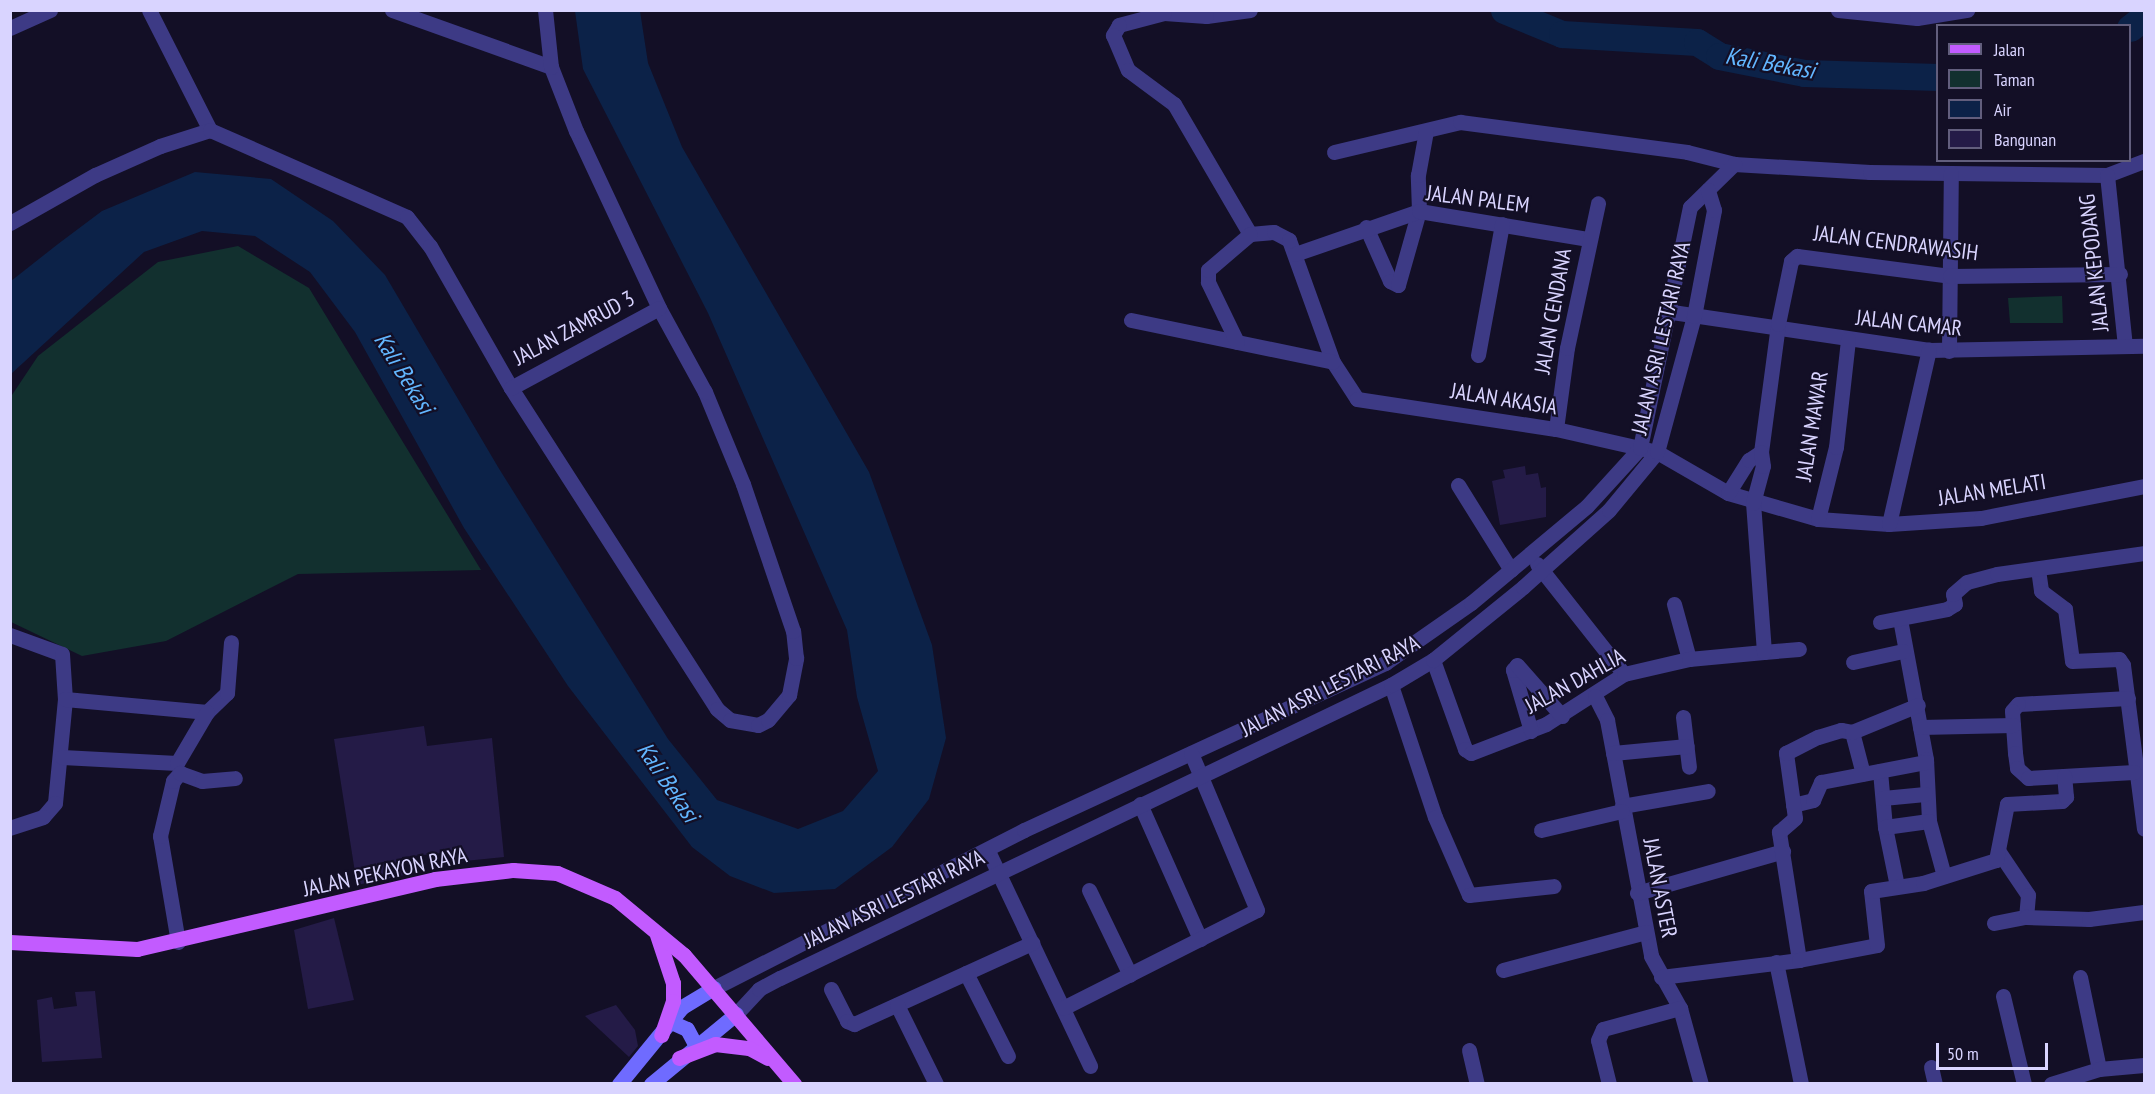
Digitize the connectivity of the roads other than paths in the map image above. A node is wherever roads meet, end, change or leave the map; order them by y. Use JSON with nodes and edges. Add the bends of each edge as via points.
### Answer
{"nodes":[{"id":1,"x":50,"y":10,"type":"edge"},
{"id":2,"x":149,"y":10,"type":"edge"},
{"id":3,"x":392,"y":10,"type":"edge"},
{"id":4,"x":545,"y":10,"type":"edge"},
{"id":5,"x":1250,"y":10,"type":"edge"},
{"id":6,"x":1838,"y":10,"type":"edge"},
{"id":7,"x":1967,"y":10,"type":"edge"},
{"id":8,"x":10,"y":27,"type":"edge"},
{"id":9,"x":551,"y":66,"type":"junction"},
{"id":10,"x":210,"y":130,"type":"junction"},
{"id":11,"x":1421,"y":132,"type":"junction"},
{"id":12,"x":1334,"y":152,"type":"dead end"},
{"id":13,"x":2145,"y":161,"type":"edge"},
{"id":14,"x":1734,"y":164,"type":"junction"},
{"id":15,"x":1952,"y":173,"type":"junction"},
{"id":16,"x":2145,"y":174,"type":"edge"},
{"id":17,"x":2114,"y":175,"type":"junction"},
{"id":18,"x":1708,"y":190,"type":"junction"},
{"id":19,"x":1598,"y":203,"type":"dead end"},
{"id":20,"x":1419,"y":211,"type":"junction"},
{"id":21,"x":10,"y":223,"type":"edge"},
{"id":22,"x":1502,"y":224,"type":"junction"},
{"id":23,"x":1366,"y":227,"type":"junction"},
{"id":24,"x":1250,"y":234,"type":"junction"},
{"id":25,"x":1589,"y":239,"type":"junction"},
{"id":26,"x":1295,"y":254,"type":"junction"},
{"id":27,"x":2120,"y":274,"type":"junction"},
{"id":28,"x":1950,"y":276,"type":"junction"},
{"id":29,"x":659,"y":308,"type":"junction"},
{"id":30,"x":1672,"y":312,"type":"junction"},
{"id":31,"x":1694,"y":316,"type":"junction"},
{"id":32,"x":1131,"y":320,"type":"dead end"},
{"id":33,"x":1778,"y":324,"type":"junction"},
{"id":34,"x":1848,"y":340,"type":"junction"},
{"id":35,"x":1237,"y":342,"type":"junction"},
{"id":36,"x":2125,"y":346,"type":"junction"},
{"id":37,"x":2145,"y":346,"type":"edge"},
{"id":38,"x":1929,"y":350,"type":"junction"},
{"id":39,"x":1949,"y":351,"type":"junction"},
{"id":40,"x":1478,"y":355,"type":"dead end"},
{"id":41,"x":1333,"y":362,"type":"junction"},
{"id":42,"x":511,"y":388,"type":"junction"},
{"id":43,"x":1556,"y":429,"type":"junction"},
{"id":44,"x":1640,"y":448,"type":"junction"},
{"id":45,"x":1658,"y":452,"type":"junction"},
{"id":46,"x":1761,"y":452,"type":"junction"},
{"id":47,"x":1458,"y":485,"type":"dead end"},
{"id":48,"x":2145,"y":486,"type":"edge"},
{"id":49,"x":1728,"y":493,"type":"junction"},
{"id":50,"x":1753,"y":503,"type":"junction"},
{"id":51,"x":1818,"y":519,"type":"junction"},
{"id":52,"x":1889,"y":524,"type":"junction"},
{"id":53,"x":2145,"y":553,"type":"edge"},
{"id":54,"x":1529,"y":555,"type":"junction"},
{"id":55,"x":2038,"y":569,"type":"junction"},
{"id":56,"x":1511,"y":570,"type":"junction"},
{"id":57,"x":1542,"y":570,"type":"junction"},
{"id":58,"x":1470,"y":603,"type":"junction"},
{"id":59,"x":1674,"y":604,"type":"dead end"},
{"id":60,"x":1484,"y":619,"type":"junction"},
{"id":61,"x":1900,"y":619,"type":"junction"},
{"id":62,"x":1880,"y":622,"type":"dead end"},
{"id":63,"x":10,"y":635,"type":"edge"},
{"id":64,"x":231,"y":642,"type":"dead end"},
{"id":65,"x":1799,"y":649,"type":"dead end"},
{"id":66,"x":1903,"y":651,"type":"junction"},
{"id":67,"x":1764,"y":652,"type":"junction"},
{"id":68,"x":1689,"y":658,"type":"junction"},
{"id":69,"x":1433,"y":660,"type":"junction"},
{"id":70,"x":1853,"y":662,"type":"dead end"},
{"id":71,"x":1624,"y":674,"type":"junction"},
{"id":72,"x":1391,"y":685,"type":"junction"},
{"id":73,"x":1595,"y":696,"type":"junction"},
{"id":74,"x":2128,"y":698,"type":"junction"},
{"id":75,"x":65,"y":699,"type":"junction"},
{"id":76,"x":1918,"y":705,"type":"junction"},
{"id":77,"x":207,"y":712,"type":"junction"},
{"id":78,"x":1275,"y":715,"type":"junction"},
{"id":79,"x":1562,"y":716,"type":"junction"},
{"id":80,"x":1683,"y":717,"type":"dead end"},
{"id":81,"x":2013,"y":725,"type":"junction"},
{"id":82,"x":1920,"y":726,"type":"junction"},
{"id":83,"x":1531,"y":731,"type":"junction"},
{"id":84,"x":1852,"y":732,"type":"junction"},
{"id":85,"x":1284,"y":736,"type":"junction"},
{"id":86,"x":1687,"y":746,"type":"junction"},
{"id":87,"x":2139,"y":746,"type":"edge"},
{"id":88,"x":1191,"y":753,"type":"junction"},
{"id":89,"x":1614,"y":753,"type":"junction"},
{"id":90,"x":62,"y":757,"type":"junction"},
{"id":91,"x":1926,"y":762,"type":"junction"},
{"id":92,"x":1689,"y":767,"type":"dead end"},
{"id":93,"x":1880,"y":771,"type":"junction"},
{"id":94,"x":2134,"y":772,"type":"junction"},
{"id":95,"x":1863,"y":774,"type":"junction"},
{"id":96,"x":1199,"y":776,"type":"junction"},
{"id":97,"x":2064,"y":776,"type":"junction"},
{"id":98,"x":235,"y":778,"type":"dead end"},
{"id":99,"x":1708,"y":791,"type":"dead end"},
{"id":100,"x":1925,"y":794,"type":"junction"},
{"id":101,"x":1883,"y":798,"type":"junction"},
{"id":102,"x":1140,"y":804,"type":"junction"},
{"id":103,"x":1793,"y":805,"type":"junction"},
{"id":104,"x":1622,"y":808,"type":"junction"},
{"id":105,"x":1929,"y":821,"type":"junction"},
{"id":106,"x":1885,"y":827,"type":"junction"},
{"id":107,"x":10,"y":828,"type":"edge"},
{"id":108,"x":2145,"y":829,"type":"edge"},
{"id":109,"x":1541,"y":830,"type":"dead end"},
{"id":110,"x":988,"y":851,"type":"junction"},
{"id":111,"x":1783,"y":851,"type":"junction"},
{"id":112,"x":1999,"y":852,"type":"junction"},
{"id":113,"x":998,"y":873,"type":"junction"},
{"id":114,"x":1944,"y":876,"type":"junction"},
{"id":115,"x":1554,"y":886,"type":"dead end"},
{"id":116,"x":1898,"y":886,"type":"junction"},
{"id":117,"x":1089,"y":890,"type":"dead end"},
{"id":118,"x":1637,"y":893,"type":"junction"},
{"id":119,"x":2145,"y":912,"type":"edge"},
{"id":120,"x":856,"y":915,"type":"junction"},
{"id":121,"x":2026,"y":916,"type":"junction"},
{"id":122,"x":1994,"y":923,"type":"dead end"},
{"id":123,"x":655,"y":931,"type":"junction"},
{"id":124,"x":1646,"y":932,"type":"junction"},
{"id":125,"x":866,"y":939,"type":"junction"},
{"id":126,"x":1200,"y":939,"type":"junction"},
{"id":127,"x":10,"y":942,"type":"edge"},
{"id":128,"x":178,"y":942,"type":"junction"},
{"id":129,"x":1032,"y":943,"type":"junction"},
{"id":130,"x":769,"y":958,"type":"junction"},
{"id":131,"x":1799,"y":960,"type":"junction"},
{"id":132,"x":1776,"y":962,"type":"junction"},
{"id":133,"x":1503,"y":970,"type":"dead end"},
{"id":134,"x":966,"y":973,"type":"junction"},
{"id":135,"x":1130,"y":975,"type":"junction"},
{"id":136,"x":2080,"y":976,"type":"dead end"},
{"id":137,"x":1661,"y":977,"type":"junction"},
{"id":138,"x":780,"y":978,"type":"junction"},
{"id":139,"x":714,"y":988,"type":"junction"},
{"id":140,"x":831,"y":989,"type":"dead end"},
{"id":141,"x":2003,"y":996,"type":"dead end"},
{"id":142,"x":897,"y":1005,"type":"junction"},
{"id":143,"x":1064,"y":1008,"type":"junction"},
{"id":144,"x":1680,"y":1008,"type":"junction"},
{"id":145,"x":736,"y":1014,"type":"junction"},
{"id":146,"x":671,"y":1022,"type":"junction"},
{"id":147,"x":661,"y":1035,"type":"junction"},
{"id":148,"x":695,"y":1044,"type":"junction"},
{"id":149,"x":1469,"y":1050,"type":"dead end"},
{"id":150,"x":1008,"y":1056,"type":"dead end"},
{"id":151,"x":679,"y":1058,"type":"junction"},
{"id":152,"x":774,"y":1060,"type":"junction"},
{"id":153,"x":2145,"y":1065,"type":"edge"},
{"id":154,"x":1090,"y":1066,"type":"dead end"},
{"id":155,"x":1932,"y":1067,"type":"dead end"},
{"id":156,"x":2099,"y":1069,"type":"junction"},
{"id":157,"x":791,"y":1082,"type":"edge"},
{"id":158,"x":619,"y":1083,"type":"edge"},
{"id":159,"x":651,"y":1083,"type":"edge"},
{"id":160,"x":936,"y":1083,"type":"edge"},
{"id":161,"x":1477,"y":1083,"type":"edge"},
{"id":162,"x":1609,"y":1083,"type":"edge"},
{"id":163,"x":1701,"y":1083,"type":"edge"},
{"id":164,"x":1801,"y":1083,"type":"edge"},
{"id":165,"x":1935,"y":1083,"type":"edge"},
{"id":166,"x":2024,"y":1083,"type":"edge"},
{"id":167,"x":2051,"y":1083,"type":"edge"}],
"edges":[{"from":1,"to":8,"type":"street"},
{"from":2,"to":10,"type":"street"},
{"from":3,"to":9,"type":"street"},
{"from":4,"to":9,"type":"street"},
{"from":5,"to":24,"type":"street","via":[[1206,16],[1164,13],[1119,26],[1113,35],[1128,70],[1174,104]]},
{"from":6,"to":7,"type":"street","via":[[1917,18]]},
{"from":9,"to":29,"type":"street","via":[[576,131]]},
{"from":10,"to":21,"type":"street","via":[[160,146],[95,175]]},
{"from":10,"to":42,"type":"street","via":[[407,217],[430,246]]},
{"from":11,"to":12,"type":"street"},
{"from":11,"to":14,"type":"street","via":[[1460,122],[1687,152]]},
{"from":11,"to":20,"type":"street"},
{"from":13,"to":17,"type":"street"},
{"from":14,"to":15,"type":"street"},
{"from":14,"to":18,"type":"street","name":"JALAN ASRI LESTARI RAYA"},
{"from":15,"to":17,"type":"street"},
{"from":15,"to":28,"type":"street"},
{"from":16,"to":17,"type":"street"},
{"from":17,"to":27,"type":"street","name":"JALAN KEPODANG"},
{"from":18,"to":30,"type":"street","name":"JALAN ASRI LESTARI RAYA","via":[[1690,207]]},
{"from":18,"to":31,"type":"street","name":"JALAN ASRI LESTARI RAYA","via":[[1714,210]]},
{"from":19,"to":25,"type":"street","name":"JALAN CENDANA"},
{"from":20,"to":22,"type":"street","name":"JALAN PALEM"},
{"from":20,"to":23,"type":"street","name":"JALAN PALEM"},
{"from":20,"to":23,"type":"street","via":[[1398,285],[1390,281]]},
{"from":22,"to":25,"type":"street","name":"JALAN PALEM"},
{"from":22,"to":40,"type":"street"},
{"from":23,"to":26,"type":"street","name":"JALAN PALEM"},
{"from":24,"to":26,"type":"street","via":[[1286,236]]},
{"from":24,"to":35,"type":"street","via":[[1208,270],[1208,282]]},
{"from":25,"to":43,"type":"street","name":"JALAN CENDANA"},
{"from":26,"to":41,"type":"street"},
{"from":27,"to":28,"type":"street","name":"JALAN CENDRAWASIH"},
{"from":27,"to":36,"type":"street","name":"JALAN KEPODANG"},
{"from":28,"to":33,"type":"street","name":"JALAN CENDRAWASIH","via":[[1804,254],[1791,261]]},
{"from":28,"to":39,"type":"street"},
{"from":29,"to":42,"type":"street","name":"JALAN ZAMRUD 3"},
{"from":29,"to":42,"type":"street","via":[[705,392],[743,484],[793,631],[795,677],[789,695],[768,720],[740,723],[717,709]]},
{"from":30,"to":31,"type":"street","name":"JALAN CAMAR"},
{"from":30,"to":44,"type":"street","name":"JALAN ASRI LESTARI RAYA"},
{"from":31,"to":33,"type":"street","name":"JALAN CAMAR"},
{"from":31,"to":45,"type":"street","name":"JALAN ASRI LESTARI RAYA"},
{"from":32,"to":35,"type":"street"},
{"from":33,"to":34,"type":"street","name":"JALAN CAMAR"},
{"from":33,"to":46,"type":"street","name":"JALAN CENDRAWASIH"},
{"from":34,"to":38,"type":"street","name":"JALAN CAMAR"},
{"from":34,"to":51,"type":"street","name":"JALAN MAWAR","via":[[1836,447]]},
{"from":35,"to":41,"type":"street"},
{"from":36,"to":37,"type":"street","name":"JALAN CAMAR"},
{"from":36,"to":39,"type":"street","name":"JALAN CAMAR"},
{"from":38,"to":39,"type":"street","name":"JALAN CAMAR"},
{"from":38,"to":52,"type":"street"},
{"from":41,"to":43,"type":"street","name":"JALAN AKASIA","via":[[1360,400]]},
{"from":43,"to":44,"type":"street","name":"JALAN AKASIA"},
{"from":44,"to":45,"type":"street","name":"JALAN MELATI"},
{"from":44,"to":54,"type":"street","name":"JALAN ASRI LESTARI RAYA","via":[[1587,506]]},
{"from":45,"to":49,"type":"street","name":"JALAN MELATI"},
{"from":45,"to":57,"type":"street","name":"JALAN ASRI LESTARI RAYA","via":[[1609,510]]},
{"from":46,"to":49,"type":"street","via":[[1749,460]]},
{"from":46,"to":50,"type":"street","name":"JALAN CENDRAWASIH","via":[[1763,466]]},
{"from":47,"to":56,"type":"street"},
{"from":48,"to":52,"type":"street","name":"JALAN MELATI","via":[[1981,518]]},
{"from":49,"to":50,"type":"street","name":"JALAN MELATI"},
{"from":50,"to":51,"type":"street","name":"JALAN MELATI"},
{"from":50,"to":67,"type":"street"},
{"from":51,"to":52,"type":"street","name":"JALAN MELATI"},
{"from":53,"to":55,"type":"street"},
{"from":54,"to":56,"type":"street","name":"JALAN ASRI LESTARI RAYA"},
{"from":54,"to":57,"type":"street"},
{"from":55,"to":61,"type":"street","via":[[1967,582],[1953,594],[1955,604],[1947,609]]},
{"from":55,"to":74,"type":"street","via":[[2042,591],[2065,609],[2072,661],[2119,659]]},
{"from":56,"to":58,"type":"street","name":"JALAN ASRI LESTARI RAYA"},
{"from":57,"to":60,"type":"street","name":"JALAN ASRI LESTARI RAYA"},
{"from":57,"to":71,"type":"street"},
{"from":58,"to":60,"type":"street"},
{"from":58,"to":78,"type":"street","name":"JALAN ASRI LESTARI RAYA","via":[[1387,663]]},
{"from":59,"to":68,"type":"street"},
{"from":60,"to":69,"type":"street","name":"JALAN ASRI LESTARI RAYA"},
{"from":61,"to":62,"type":"street"},
{"from":61,"to":66,"type":"street"},
{"from":63,"to":75,"type":"street","via":[[57,650],[63,660]]},
{"from":64,"to":77,"type":"street","via":[[227,693]]},
{"from":65,"to":67,"type":"street","name":"JALAN DAHLIA"},
{"from":66,"to":70,"type":"street"},
{"from":66,"to":76,"type":"street"},
{"from":67,"to":68,"type":"street","name":"JALAN DAHLIA"},
{"from":68,"to":71,"type":"street","name":"JALAN DAHLIA"},
{"from":69,"to":72,"type":"street","name":"JALAN ASRI LESTARI RAYA"},
{"from":69,"to":83,"type":"street","name":"JALAN DAHLIA","via":[[1468,753]]},
{"from":71,"to":73,"type":"street","name":"JALAN DAHLIA"},
{"from":72,"to":85,"type":"street","name":"JALAN ASRI LESTARI RAYA"},
{"from":72,"to":115,"type":"street","via":[[1435,817],[1469,895]]},
{"from":73,"to":79,"type":"street","name":"JALAN DAHLIA"},
{"from":73,"to":89,"type":"street","name":"JALAN ASTER"},
{"from":74,"to":81,"type":"street","via":[[2018,704],[2012,711]]},
{"from":74,"to":87,"type":"street"},
{"from":75,"to":77,"type":"street"},
{"from":75,"to":90,"type":"street"},
{"from":76,"to":82,"type":"street"},
{"from":76,"to":84,"type":"street"},
{"from":77,"to":90,"type":"street","via":[[177,763]]},
{"from":78,"to":85,"type":"street"},
{"from":78,"to":88,"type":"street","name":"JALAN ASRI LESTARI RAYA"},
{"from":79,"to":83,"type":"street","name":"JALAN DAHLIA"},
{"from":79,"to":83,"type":"street","via":[[1517,665],[1513,670]]},
{"from":80,"to":86,"type":"street"},
{"from":81,"to":82,"type":"street"},
{"from":81,"to":97,"type":"street","via":[[2021,774]]},
{"from":82,"to":91,"type":"street"},
{"from":84,"to":95,"type":"street"},
{"from":84,"to":103,"type":"street","via":[[1841,730],[1786,753]]},
{"from":85,"to":96,"type":"street","name":"JALAN ASRI LESTARI RAYA"},
{"from":86,"to":89,"type":"street"},
{"from":86,"to":92,"type":"street"},
{"from":87,"to":94,"type":"street"},
{"from":88,"to":96,"type":"street"},
{"from":88,"to":110,"type":"street","name":"JALAN ASRI LESTARI RAYA"},
{"from":89,"to":104,"type":"street","name":"JALAN ASTER"},
{"from":90,"to":107,"type":"street","via":[[55,803],[44,817]]},
{"from":91,"to":93,"type":"street"},
{"from":91,"to":100,"type":"street"},
{"from":93,"to":95,"type":"street"},
{"from":93,"to":101,"type":"street"},
{"from":94,"to":97,"type":"street"},
{"from":94,"to":108,"type":"street"},
{"from":95,"to":103,"type":"street","via":[[1821,782],[1813,800]]},
{"from":96,"to":102,"type":"street","name":"JALAN ASRI LESTARI RAYA"},
{"from":96,"to":126,"type":"street","via":[[1258,907],[1254,914]]},
{"from":97,"to":112,"type":"street","via":[[2066,797],[2062,801],[2007,804]]},
{"from":98,"to":128,"type":"street","via":[[202,781],[180,773],[173,781],[160,836]]},
{"from":99,"to":104,"type":"street"},
{"from":100,"to":101,"type":"street"},
{"from":100,"to":105,"type":"street"},
{"from":101,"to":106,"type":"street"},
{"from":102,"to":113,"type":"street","name":"JALAN ASRI LESTARI RAYA"},
{"from":102,"to":126,"type":"street"},
{"from":103,"to":111,"type":"street","via":[[1795,818],[1779,832]]},
{"from":104,"to":109,"type":"street"},
{"from":104,"to":118,"type":"street","name":"JALAN ASTER"},
{"from":105,"to":106,"type":"street"},
{"from":105,"to":114,"type":"street"},
{"from":106,"to":116,"type":"street"},
{"from":110,"to":113,"type":"street"},
{"from":110,"to":120,"type":"street","name":"JALAN ASRI LESTARI RAYA"},
{"from":111,"to":118,"type":"street"},
{"from":111,"to":131,"type":"street"},
{"from":112,"to":114,"type":"street","via":[[1996,860]]},
{"from":112,"to":121,"type":"street","via":[[2028,895]]},
{"from":113,"to":125,"type":"street","name":"JALAN ASRI LESTARI RAYA"},
{"from":113,"to":129,"type":"street"},
{"from":114,"to":116,"type":"street"},
{"from":116,"to":131,"type":"street","via":[[1869,894],[1876,945]]},
{"from":117,"to":135,"type":"street"},
{"from":118,"to":124,"type":"street","name":"JALAN ASTER"},
{"from":119,"to":121,"type":"street","via":[[2089,919]]},
{"from":120,"to":125,"type":"street"},
{"from":120,"to":130,"type":"street","name":"JALAN ASRI LESTARI RAYA"},
{"from":121,"to":122,"type":"street"},
{"from":123,"to":128,"type":"main road","name":"JALAN PEKAYON RAYA","via":[[600,888],[557,873],[513,870],[435,879]]},
{"from":123,"to":139,"type":"main road","name":"JALAN PEKAYON RAYA"},
{"from":123,"to":147,"type":"main road","via":[[673,983],[673,1001]]},
{"from":124,"to":133,"type":"street"},
{"from":124,"to":137,"type":"street","name":"JALAN ASTER"},
{"from":125,"to":138,"type":"street","name":"JALAN ASRI LESTARI RAYA"},
{"from":126,"to":135,"type":"street"},
{"from":127,"to":128,"type":"main road","name":"JALAN PEKAYON RAYA","via":[[102,949]]},
{"from":129,"to":134,"type":"street"},
{"from":129,"to":143,"type":"street"},
{"from":130,"to":138,"type":"street","via":[[765,971]]},
{"from":130,"to":139,"type":"street","name":"JALAN ASRI LESTARI RAYA"},
{"from":131,"to":132,"type":"street"},
{"from":132,"to":137,"type":"street"},
{"from":132,"to":164,"type":"street"},
{"from":134,"to":142,"type":"street"},
{"from":134,"to":150,"type":"street"},
{"from":135,"to":143,"type":"street"},
{"from":136,"to":156,"type":"street"},
{"from":137,"to":144,"type":"street","name":"JALAN ASTER"},
{"from":138,"to":145,"type":"street","name":"JALAN ASRI LESTARI RAYA","via":[[759,989]]},
{"from":139,"to":145,"type":"main road","name":"JALAN PEKAYON RAYA"},
{"from":139,"to":146,"type":"main road","via":[[682,1007]]},
{"from":140,"to":142,"type":"street","via":[[851,1024]]},
{"from":141,"to":166,"type":"street"},
{"from":142,"to":160,"type":"street"},
{"from":143,"to":154,"type":"street"},
{"from":144,"to":162,"type":"street","via":[[1603,1029],[1598,1040]]},
{"from":144,"to":163,"type":"street","name":"JALAN ASTER"},
{"from":145,"to":148,"type":"main road"},
{"from":145,"to":152,"type":"main road","name":"JALAN PEKAYON RAYA"},
{"from":146,"to":147,"type":"main road"},
{"from":146,"to":148,"type":"main road","via":[[687,1029]]},
{"from":147,"to":158,"type":"main road"},
{"from":148,"to":151,"type":"main road"},
{"from":149,"to":161,"type":"street"},
{"from":151,"to":152,"type":"main road","via":[[716,1044],[731,1044]]},
{"from":151,"to":159,"type":"main road"},
{"from":152,"to":157,"type":"main road","name":"JALAN PEKAYON RAYA"},
{"from":153,"to":156,"type":"street"},
{"from":155,"to":165,"type":"street"},
{"from":156,"to":167,"type":"street"}]}
